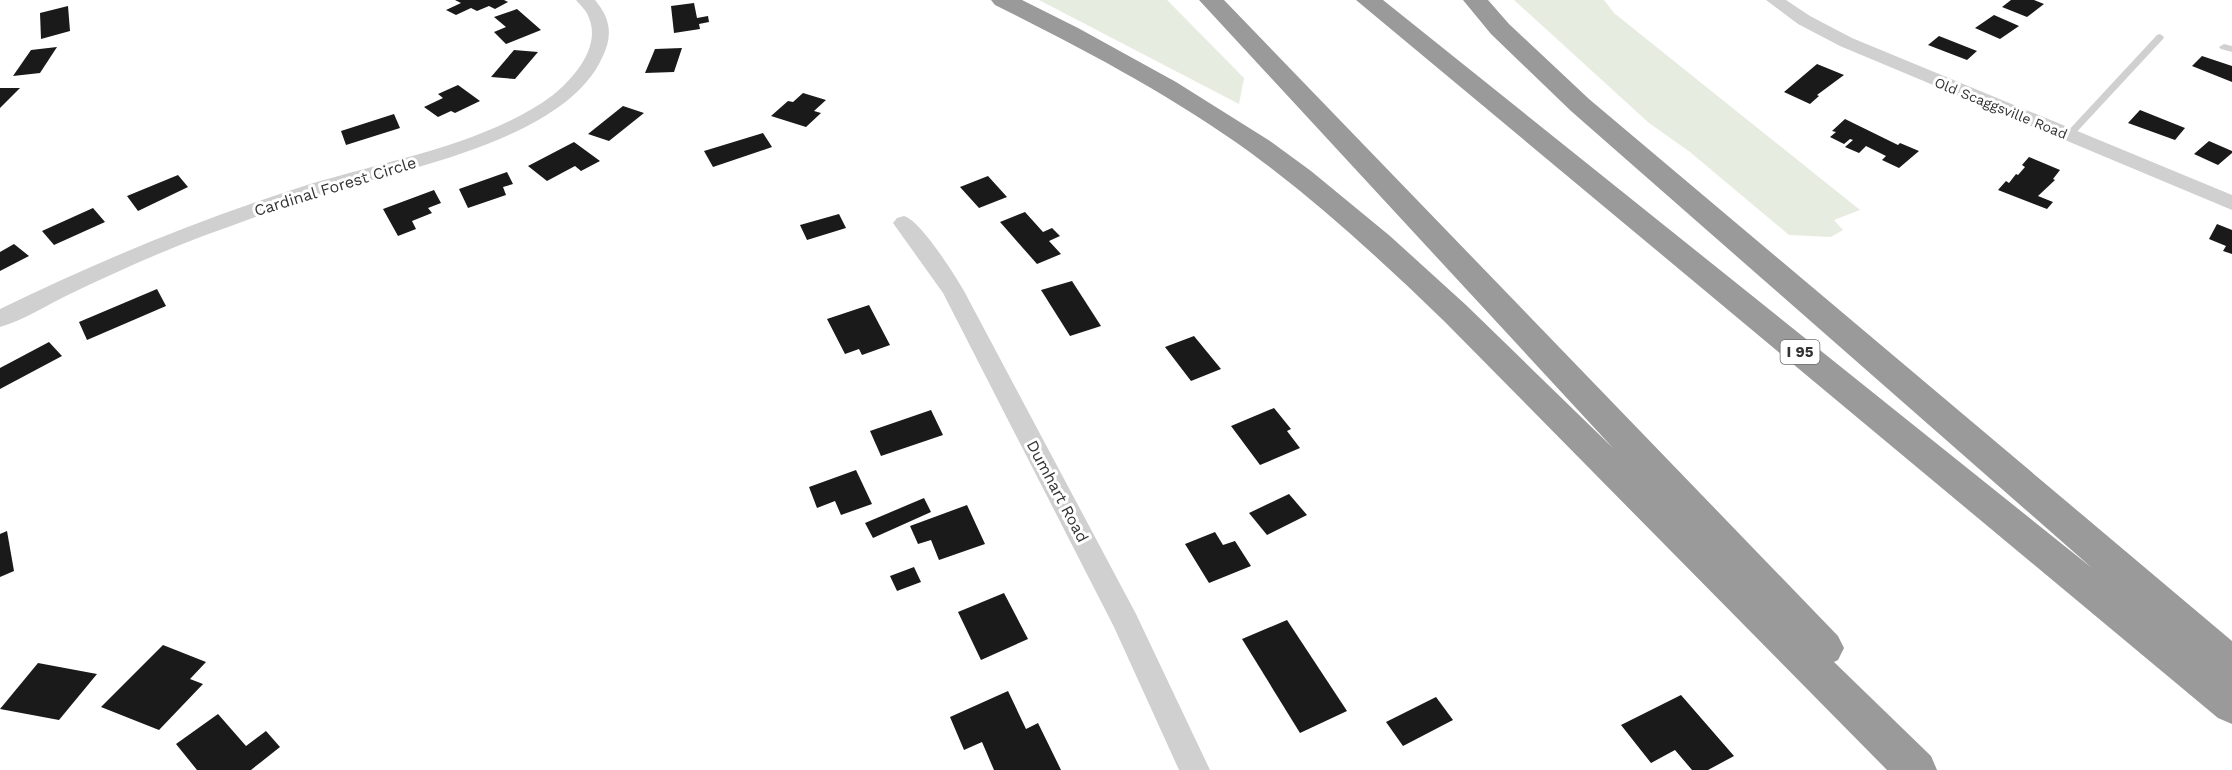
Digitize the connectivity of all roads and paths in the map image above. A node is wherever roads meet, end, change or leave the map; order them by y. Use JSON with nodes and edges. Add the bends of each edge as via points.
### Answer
{"nodes":[{"id":1,"x":585,"y":0,"type":"edge"},
{"id":2,"x":1003,"y":0,"type":"edge"},
{"id":3,"x":1211,"y":0,"type":"edge"},
{"id":4,"x":1368,"y":0,"type":"edge"},
{"id":5,"x":1475,"y":0,"type":"edge"},
{"id":6,"x":1776,"y":0,"type":"edge"},
{"id":7,"x":2160,"y":36,"type":"dead end"},
{"id":8,"x":2069,"y":135,"type":"junction"},
{"id":9,"x":2232,"y":203,"type":"edge"},
{"id":10,"x":904,"y":223,"type":"dead end"},
{"id":11,"x":0,"y":319,"type":"edge"},
{"id":12,"x":2232,"y":666,"type":"edge"},
{"id":13,"x":2232,"y":705,"type":"edge"},
{"id":14,"x":1195,"y":770,"type":"edge"},
{"id":15,"x":1916,"y":770,"type":"edge"},
{"id":16,"x":1939,"y":770,"type":"edge"}],
"edges":[{"from":1,"to":11,"type":"street","name":"Cardinal Forest Circle","via":[[600,19],[599,50],[578,82],[525,120],[441,154],[324,186],[163,243]]},
{"from":2,"to":15,"type":"highway","via":[[1144,73],[1202,108],[1332,201],[1456,314]]},
{"from":3,"to":16,"type":"highway"},
{"from":4,"to":13,"type":"highway","number":"I 95"},
{"from":5,"to":12,"type":"highway","via":[[1580,105]]},
{"from":6,"to":8,"type":"street","name":"Old Scaggsville Road","via":[[1846,42]]},
{"from":7,"to":8,"type":"lane"},
{"from":8,"to":9,"type":"street","name":"Old Scaggsville Road"},
{"from":10,"to":14,"type":"street","name":"Dumhart Road","via":[[953,291],[1126,623]]}]}
